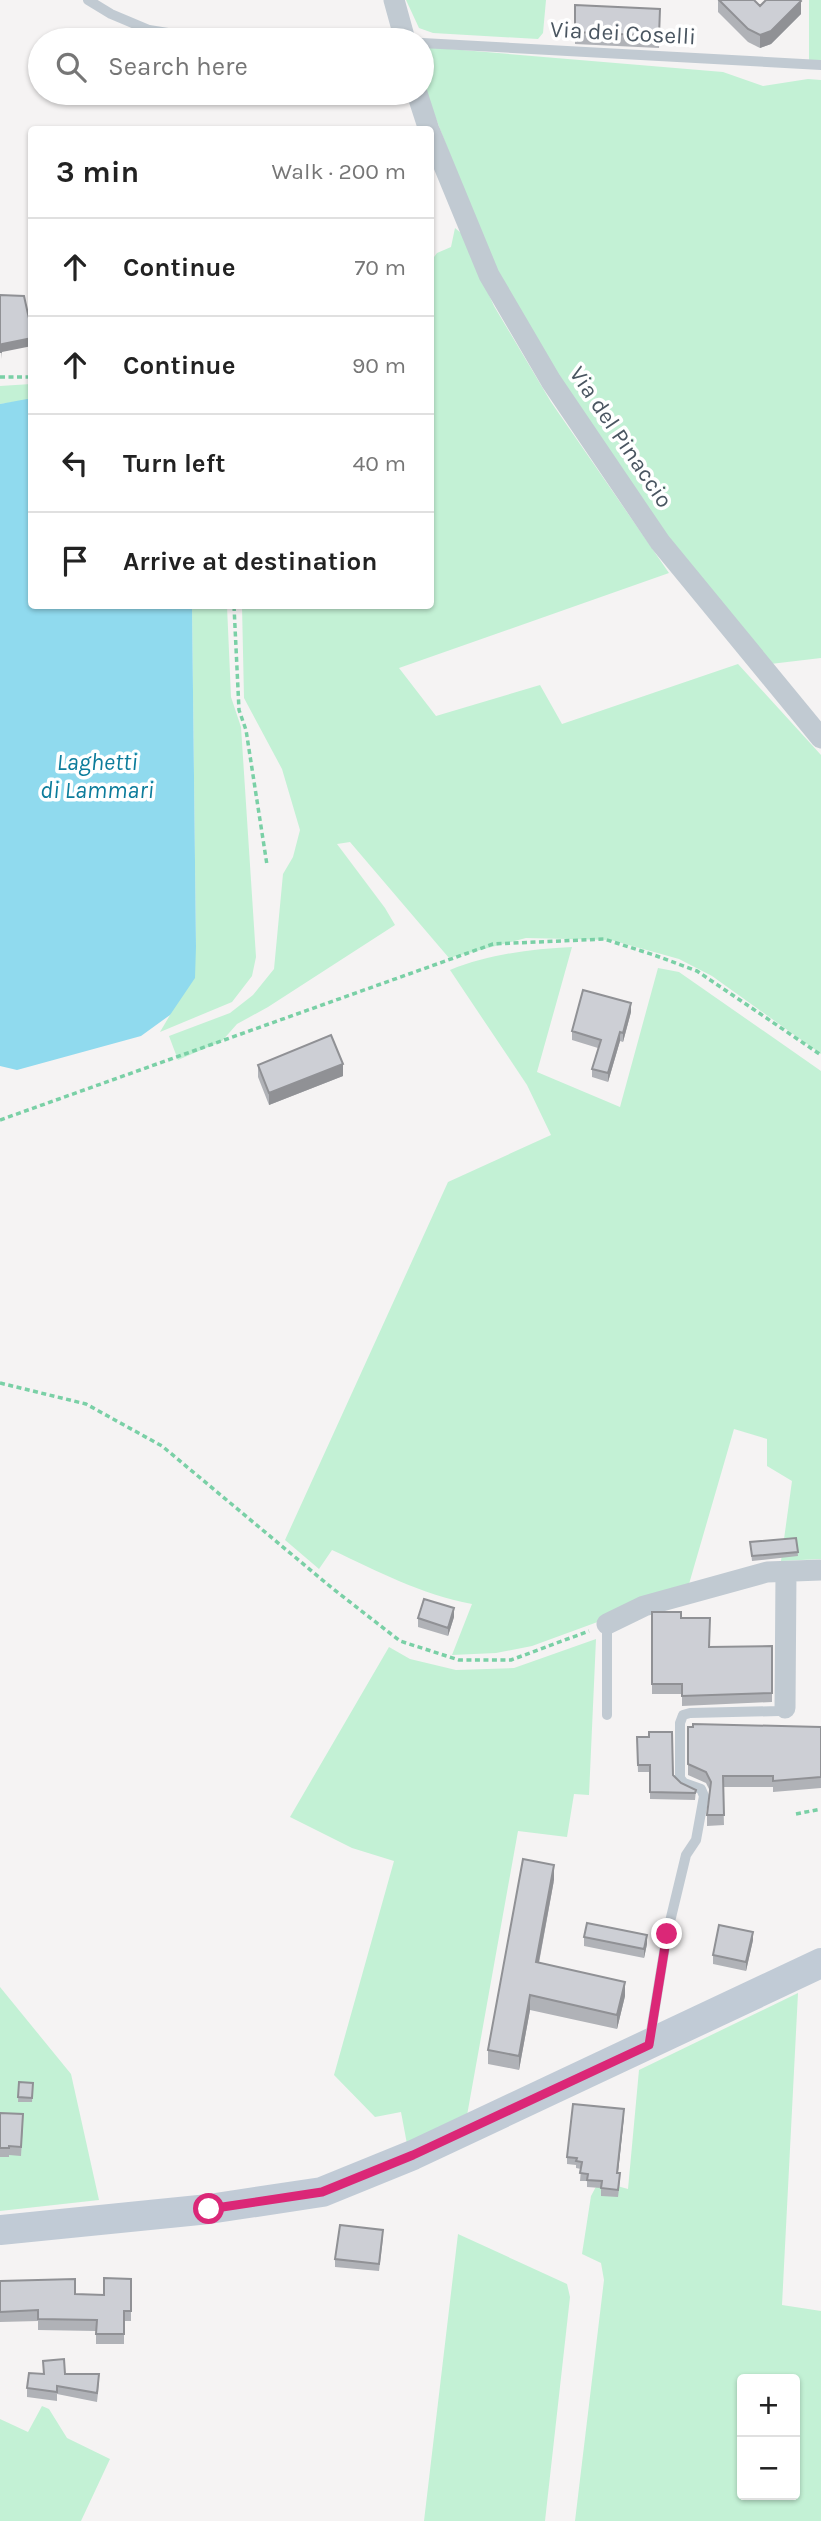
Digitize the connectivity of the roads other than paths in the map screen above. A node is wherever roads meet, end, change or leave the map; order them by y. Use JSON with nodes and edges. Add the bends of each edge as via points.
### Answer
{"nodes":[{"id":1,"x":88,"y":0,"type":"edge"},
{"id":2,"x":394,"y":0,"type":"edge"},
{"id":3,"x":144,"y":28,"type":"edge"},
{"id":4,"x":402,"y":28,"type":"edge"},
{"id":5,"x":434,"y":44,"type":"edge"},
{"id":6,"x":821,"y":65,"type":"edge"},
{"id":7,"x":421,"y":105,"type":"edge"},
{"id":8,"x":428,"y":126,"type":"edge"},
{"id":9,"x":434,"y":141,"type":"edge"},
{"id":10,"x":821,"y":738,"type":"edge"},
{"id":11,"x":821,"y":1570,"type":"edge"},
{"id":12,"x":786,"y":1572,"type":"junction"},
{"id":13,"x":607,"y":1624,"type":"joint"},
{"id":14,"x":785,"y":1708,"type":"joint"},
{"id":15,"x":607,"y":1714,"type":"dead end"},
{"id":16,"x":821,"y":1963,"type":"edge"},
{"id":17,"x":649,"y":2045,"type":"junction"},
{"id":18,"x":0,"y":2230,"type":"edge"}],
"edges":[{"from":1,"to":3,"type":"lane"},
{"from":2,"to":4,"type":"street"},
{"from":5,"to":6,"type":"lane","name":"Via dei Coselli"},
{"from":7,"to":8,"type":"street","name":"Via del Pinaccio"},
{"from":9,"to":10,"type":"street","name":"Via del Pinaccio","via":[[489,275],[551,381],[660,542]]},
{"from":11,"to":12,"type":"street"},
{"from":12,"to":13,"type":"street","via":[[766,1572],[644,1606]]},
{"from":12,"to":14,"type":"street"},
{"from":13,"to":15,"type":"lane"},
{"from":14,"to":17,"type":"lane","via":[[683,1715],[680,1778],[701,1789],[704,1796],[696,1840],[686,1855],[667,1934]]},
{"from":16,"to":17,"type":"street"},
{"from":17,"to":18,"type":"street","via":[[413,2155],[322,2192],[209,2209]]}]}
